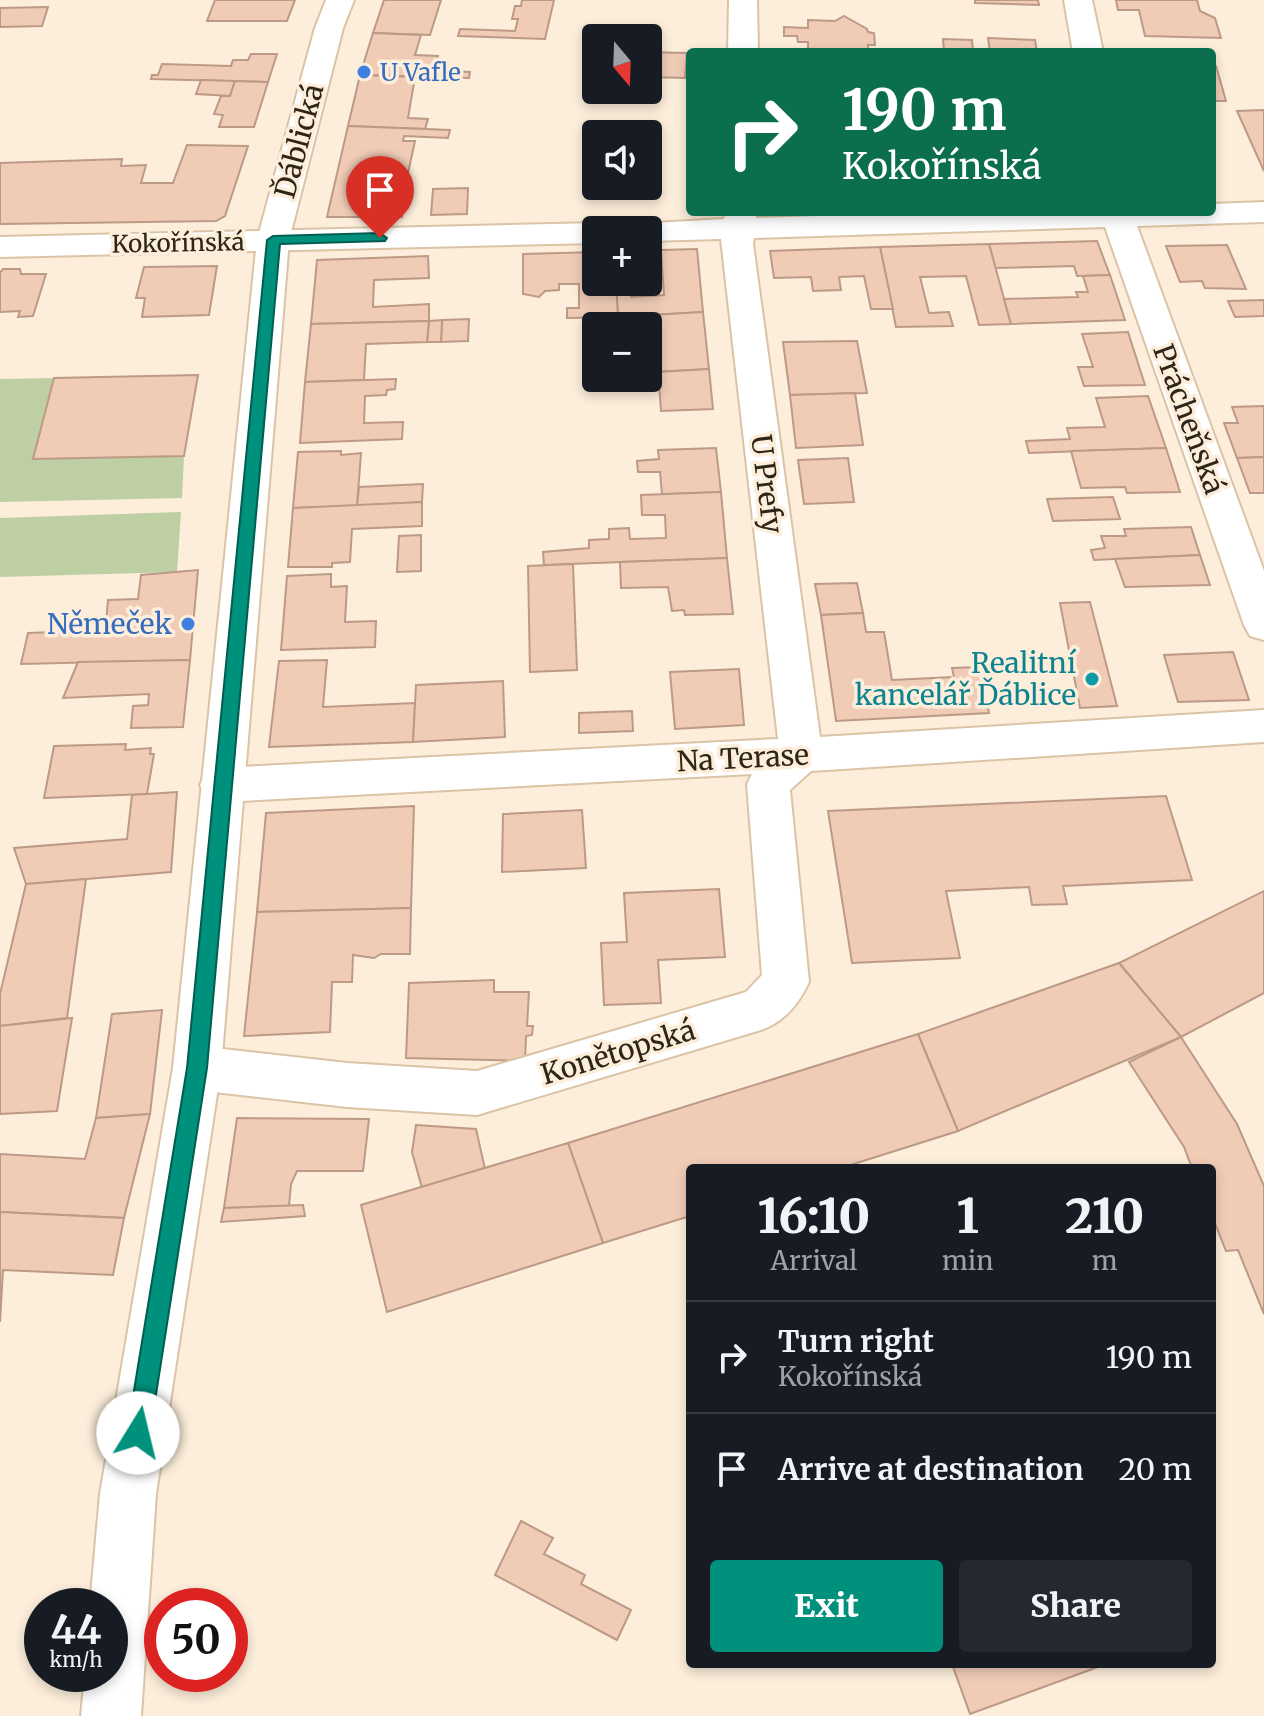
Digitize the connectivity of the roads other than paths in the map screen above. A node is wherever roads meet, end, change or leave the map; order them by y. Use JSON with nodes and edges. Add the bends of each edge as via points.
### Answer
{"nodes":[{"id":1,"x":340,"y":0,"type":"edge"},
{"id":2,"x":743,"y":0,"type":"edge"},
{"id":3,"x":1078,"y":0,"type":"edge"},
{"id":4,"x":743,"y":48,"type":"edge"},
{"id":5,"x":1087,"y":48,"type":"edge"},
{"id":6,"x":1264,"y":212,"type":"edge"},
{"id":7,"x":1216,"y":213,"type":"edge"},
{"id":8,"x":1009,"y":216,"type":"edge"},
{"id":9,"x":1117,"y":216,"type":"edge"},
{"id":10,"x":741,"y":221,"type":"edge"},
{"id":11,"x":662,"y":229,"type":"edge"},
{"id":12,"x":582,"y":233,"type":"edge"},
{"id":13,"x":273,"y":240,"type":"junction"},
{"id":14,"x":0,"y":247,"type":"edge"},
{"id":15,"x":1264,"y":625,"type":"edge"},
{"id":16,"x":1264,"y":726,"type":"edge"},
{"id":17,"x":801,"y":755,"type":"junction"},
{"id":18,"x":221,"y":785,"type":"junction"},
{"id":19,"x":197,"y":1068,"type":"junction"},
{"id":20,"x":111,"y":1716,"type":"edge"}],
"edges":[{"from":1,"to":13,"type":"street","name":"Ďáblická"},
{"from":2,"to":4,"type":"street"},
{"from":3,"to":5,"type":"street"},
{"from":6,"to":7,"type":"street"},
{"from":8,"to":10,"type":"street"},
{"from":9,"to":15,"type":"street","name":"Prácheňská"},
{"from":10,"to":11,"type":"street"},
{"from":10,"to":17,"type":"street","name":"U Prefy","via":[[737,244]]},
{"from":12,"to":13,"type":"street","name":"Kokořínská"},
{"from":13,"to":14,"type":"street","name":"Kokořínská"},
{"from":13,"to":18,"type":"street","name":"Ďáblická"},
{"from":16,"to":17,"type":"street","name":"Na Terase"},
{"from":17,"to":18,"type":"street","name":"Na Terase"},
{"from":17,"to":19,"type":"street","name":"Konětopská","via":[[768,784],[786,982],[761,1009],[477,1093]]},
{"from":18,"to":19,"type":"street","name":"Ďáblická"},
{"from":19,"to":20,"type":"street","name":"Ďáblická","via":[[128,1494]]}]}
